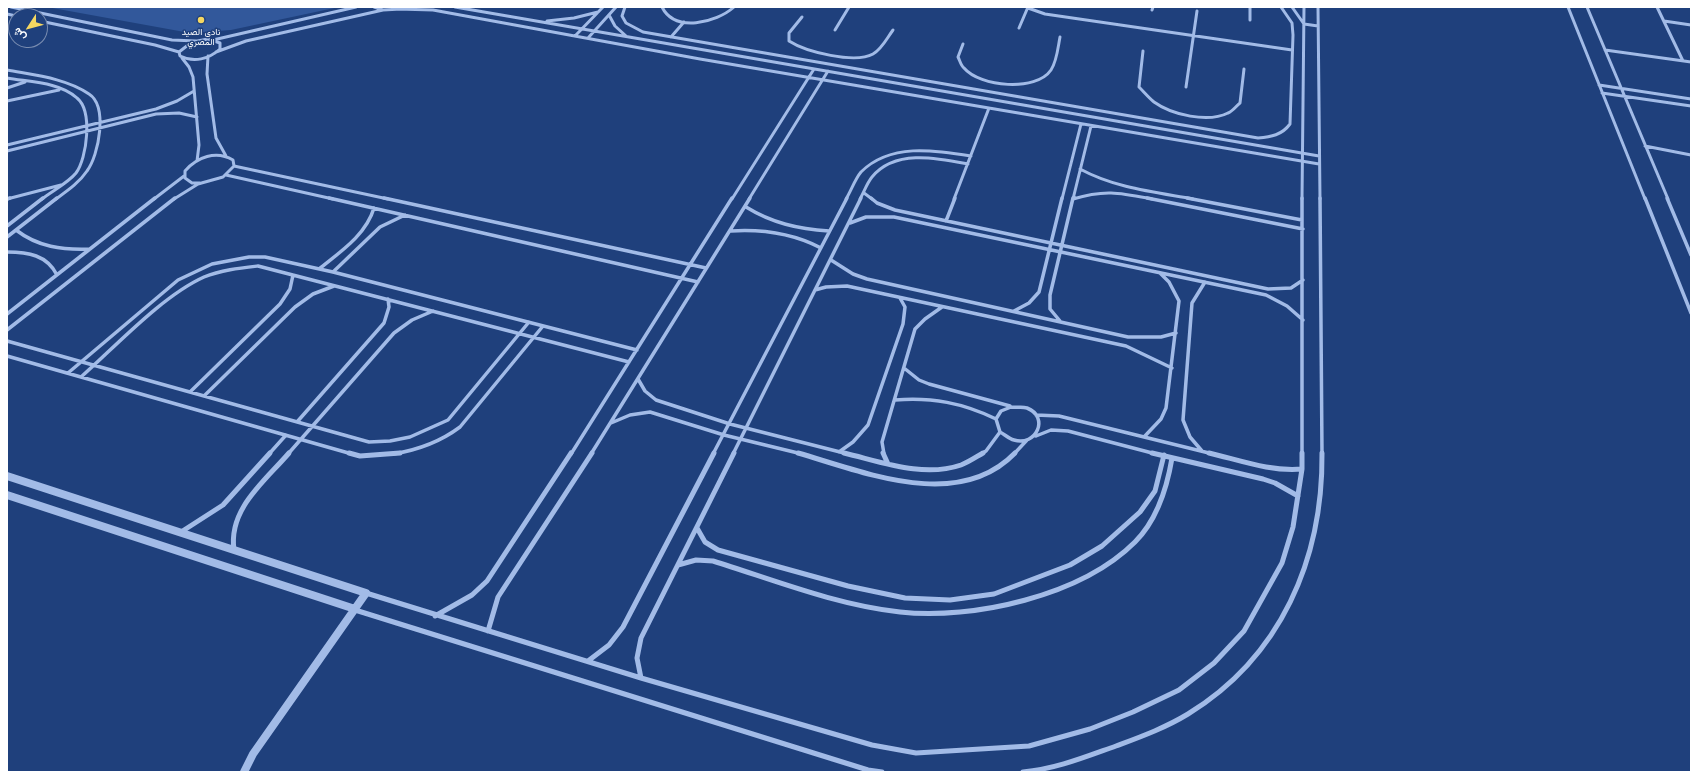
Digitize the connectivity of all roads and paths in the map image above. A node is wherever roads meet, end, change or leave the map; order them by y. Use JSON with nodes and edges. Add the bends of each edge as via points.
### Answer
{"nodes":[{"id":1,"x":11,"y":7,"type":"edge"},
{"id":2,"x":356,"y":7,"type":"edge"},
{"id":3,"x":374,"y":7,"type":"edge"},
{"id":4,"x":406,"y":7,"type":"edge"},
{"id":5,"x":455,"y":7,"type":"edge"},
{"id":6,"x":603,"y":7,"type":"edge"},
{"id":7,"x":616,"y":7,"type":"edge"},
{"id":8,"x":625,"y":7,"type":"edge"},
{"id":9,"x":662,"y":7,"type":"edge"},
{"id":10,"x":734,"y":7,"type":"edge"},
{"id":11,"x":849,"y":7,"type":"edge"},
{"id":12,"x":1250,"y":7,"type":"edge"},
{"id":13,"x":1281,"y":7,"type":"edge"},
{"id":14,"x":1292,"y":7,"type":"edge"},
{"id":15,"x":1304,"y":7,"type":"edge"},
{"id":16,"x":1318,"y":7,"type":"edge"},
{"id":17,"x":1568,"y":7,"type":"edge"},
{"id":18,"x":1587,"y":7,"type":"edge"},
{"id":19,"x":1657,"y":7,"type":"edge"},
{"id":20,"x":1028,"y":8,"type":"edge"},
{"id":21,"x":398,"y":9,"type":"junction"},
{"id":22,"x":383,"y":10,"type":"junction"},
{"id":23,"x":1197,"y":11,"type":"dead end"},
{"id":24,"x":598,"y":12,"type":"junction"},
{"id":25,"x":609,"y":14,"type":"junction"},
{"id":26,"x":802,"y":17,"type":"dead end"},
{"id":27,"x":1250,"y":20,"type":"dead end"},
{"id":28,"x":1664,"y":21,"type":"junction"},
{"id":29,"x":540,"y":22,"type":"junction"},
{"id":30,"x":684,"y":22,"type":"junction"},
{"id":31,"x":48,"y":23,"type":"edge"},
{"id":32,"x":1304,"y":24,"type":"junction"},
{"id":33,"x":1691,"y":25,"type":"edge"},
{"id":34,"x":1318,"y":26,"type":"junction"},
{"id":35,"x":112,"y":28,"type":"junction"},
{"id":36,"x":1019,"y":28,"type":"dead end"},
{"id":37,"x":582,"y":29,"type":"junction"},
{"id":38,"x":835,"y":30,"type":"dead end"},
{"id":39,"x":893,"y":30,"type":"dead end"},
{"id":40,"x":595,"y":31,"type":"junction"},
{"id":41,"x":104,"y":34,"type":"junction"},
{"id":42,"x":575,"y":36,"type":"junction"},
{"id":43,"x":626,"y":36,"type":"junction"},
{"id":44,"x":1193,"y":36,"type":"junction"},
{"id":45,"x":671,"y":37,"type":"junction"},
{"id":46,"x":1060,"y":37,"type":"dead end"},
{"id":47,"x":588,"y":38,"type":"junction"},
{"id":48,"x":213,"y":40,"type":"junction"},
{"id":49,"x":196,"y":41,"type":"junction"},
{"id":50,"x":963,"y":44,"type":"dead end"},
{"id":51,"x":1292,"y":50,"type":"junction"},
{"id":52,"x":1605,"y":50,"type":"junction"},
{"id":53,"x":1143,"y":51,"type":"dead end"},
{"id":54,"x":179,"y":52,"type":"junction"},
{"id":55,"x":216,"y":52,"type":"junction"},
{"id":56,"x":825,"y":53,"type":"junction"},
{"id":57,"x":208,"y":56,"type":"junction"},
{"id":58,"x":182,"y":58,"type":"junction"},
{"id":59,"x":1683,"y":61,"type":"junction"},
{"id":60,"x":820,"y":62,"type":"junction"},
{"id":61,"x":1691,"y":62,"type":"edge"},
{"id":62,"x":814,"y":69,"type":"junction"},
{"id":63,"x":1244,"y":69,"type":"dead end"},
{"id":64,"x":7,"y":70,"type":"edge"},
{"id":65,"x":828,"y":71,"type":"junction"},
{"id":66,"x":810,"y":77,"type":"junction"},
{"id":67,"x":7,"y":78,"type":"edge"},
{"id":68,"x":823,"y":79,"type":"junction"},
{"id":69,"x":26,"y":82,"type":"junction"},
{"id":70,"x":992,"y":82,"type":"junction"},
{"id":71,"x":1599,"y":85,"type":"junction"},
{"id":72,"x":1186,"y":86,"type":"dead end"},
{"id":73,"x":7,"y":88,"type":"edge"},
{"id":74,"x":62,"y":89,"type":"junction"},
{"id":75,"x":1621,"y":89,"type":"junction"},
{"id":76,"x":194,"y":91,"type":"junction"},
{"id":77,"x":989,"y":92,"type":"junction"},
{"id":78,"x":1602,"y":93,"type":"junction"},
{"id":79,"x":1624,"y":96,"type":"junction"},
{"id":80,"x":1691,"y":99,"type":"edge"},
{"id":81,"x":7,"y":101,"type":"edge"},
{"id":82,"x":1691,"y":106,"type":"edge"},
{"id":83,"x":989,"y":108,"type":"junction"},
{"id":84,"x":197,"y":117,"type":"junction"},
{"id":85,"x":1195,"y":118,"type":"junction"},
{"id":86,"x":100,"y":123,"type":"junction"},
{"id":87,"x":1081,"y":124,"type":"junction"},
{"id":88,"x":86,"y":126,"type":"junction"},
{"id":89,"x":1091,"y":126,"type":"junction"},
{"id":90,"x":1194,"y":127,"type":"junction"},
{"id":91,"x":99,"y":128,"type":"junction"},
{"id":92,"x":86,"y":132,"type":"junction"},
{"id":93,"x":7,"y":145,"type":"edge"},
{"id":94,"x":1645,"y":146,"type":"junction"},
{"id":95,"x":7,"y":151,"type":"edge"},
{"id":96,"x":1302,"y":153,"type":"junction"},
{"id":97,"x":1691,"y":155,"type":"edge"},
{"id":98,"x":226,"y":156,"type":"junction"},
{"id":99,"x":971,"y":156,"type":"junction"},
{"id":100,"x":1319,"y":156,"type":"junction"},
{"id":101,"x":197,"y":161,"type":"junction"},
{"id":102,"x":1302,"y":161,"type":"junction"},
{"id":103,"x":968,"y":164,"type":"junction"},
{"id":104,"x":1319,"y":164,"type":"junction"},
{"id":105,"x":234,"y":166,"type":"junction"},
{"id":106,"x":1080,"y":169,"type":"junction"},
{"id":107,"x":226,"y":175,"type":"junction"},
{"id":108,"x":184,"y":176,"type":"junction"},
{"id":109,"x":200,"y":183,"type":"junction"},
{"id":110,"x":64,"y":184,"type":"junction"},
{"id":111,"x":864,"y":193,"type":"junction"},
{"id":112,"x":7,"y":199,"type":"edge"},
{"id":113,"x":1073,"y":199,"type":"junction"},
{"id":114,"x":746,"y":206,"type":"junction"},
{"id":115,"x":374,"y":208,"type":"junction"},
{"id":116,"x":405,"y":216,"type":"junction"},
{"id":117,"x":1302,"y":220,"type":"junction"},
{"id":118,"x":946,"y":221,"type":"junction"},
{"id":119,"x":13,"y":222,"type":"junction"},
{"id":120,"x":7,"y":223,"type":"edge"},
{"id":121,"x":849,"y":223,"type":"junction"},
{"id":122,"x":7,"y":226,"type":"edge"},
{"id":123,"x":1302,"y":229,"type":"junction"},
{"id":124,"x":16,"y":230,"type":"junction"},
{"id":125,"x":731,"y":231,"type":"junction"},
{"id":126,"x":829,"y":231,"type":"junction"},
{"id":127,"x":7,"y":237,"type":"edge"},
{"id":128,"x":1051,"y":243,"type":"junction"},
{"id":129,"x":1686,"y":243,"type":"junction"},
{"id":130,"x":1691,"y":244,"type":"edge"},
{"id":131,"x":1062,"y":246,"type":"junction"},
{"id":132,"x":821,"y":248,"type":"junction"},
{"id":133,"x":90,"y":249,"type":"junction"},
{"id":134,"x":1050,"y":250,"type":"junction"},
{"id":135,"x":7,"y":252,"type":"edge"},
{"id":136,"x":1060,"y":252,"type":"junction"},
{"id":137,"x":1691,"y":255,"type":"edge"},
{"id":138,"x":831,"y":260,"type":"junction"},
{"id":139,"x":691,"y":265,"type":"junction"},
{"id":140,"x":706,"y":268,"type":"junction"},
{"id":141,"x":319,"y":269,"type":"junction"},
{"id":142,"x":333,"y":272,"type":"junction"},
{"id":143,"x":1160,"y":273,"type":"junction"},
{"id":144,"x":57,"y":275,"type":"junction"},
{"id":145,"x":293,"y":275,"type":"junction"},
{"id":146,"x":682,"y":278,"type":"junction"},
{"id":147,"x":1303,"y":280,"type":"junction"},
{"id":148,"x":698,"y":282,"type":"junction"},
{"id":149,"x":1205,"y":282,"type":"junction"},
{"id":150,"x":335,"y":286,"type":"junction"},
{"id":151,"x":816,"y":290,"type":"junction"},
{"id":152,"x":900,"y":298,"type":"junction"},
{"id":153,"x":388,"y":299,"type":"junction"},
{"id":154,"x":942,"y":307,"type":"junction"},
{"id":155,"x":434,"y":311,"type":"junction"},
{"id":156,"x":1014,"y":312,"type":"junction"},
{"id":157,"x":1691,"y":313,"type":"edge"},
{"id":158,"x":7,"y":314,"type":"edge"},
{"id":159,"x":1303,"y":320,"type":"junction"},
{"id":160,"x":529,"y":322,"type":"junction"},
{"id":161,"x":1060,"y":322,"type":"junction"},
{"id":162,"x":543,"y":326,"type":"junction"},
{"id":163,"x":7,"y":330,"type":"edge"},
{"id":164,"x":520,"y":333,"type":"junction"},
{"id":165,"x":1176,"y":333,"type":"junction"},
{"id":166,"x":534,"y":337,"type":"junction"},
{"id":167,"x":7,"y":341,"type":"edge"},
{"id":168,"x":637,"y":350,"type":"junction"},
{"id":169,"x":7,"y":356,"type":"edge"},
{"id":170,"x":80,"y":362,"type":"junction"},
{"id":171,"x":629,"y":362,"type":"junction"},
{"id":172,"x":94,"y":365,"type":"junction"},
{"id":173,"x":904,"y":368,"type":"junction"},
{"id":174,"x":1172,"y":368,"type":"junction"},
{"id":175,"x":68,"y":373,"type":"junction"},
{"id":176,"x":81,"y":377,"type":"junction"},
{"id":177,"x":638,"y":378,"type":"junction"},
{"id":178,"x":190,"y":392,"type":"junction"},
{"id":179,"x":204,"y":396,"type":"junction"},
{"id":180,"x":895,"y":400,"type":"junction"},
{"id":181,"x":1010,"y":406,"type":"junction"},
{"id":182,"x":1036,"y":415,"type":"junction"},
{"id":183,"x":996,"y":419,"type":"junction"},
{"id":184,"x":297,"y":422,"type":"junction"},
{"id":185,"x":611,"y":423,"type":"junction"},
{"id":186,"x":730,"y":424,"type":"junction"},
{"id":187,"x":311,"y":426,"type":"junction"},
{"id":188,"x":746,"y":427,"type":"junction"},
{"id":189,"x":1000,"y":432,"type":"junction"},
{"id":190,"x":286,"y":435,"type":"junction"},
{"id":191,"x":724,"y":435,"type":"junction"},
{"id":192,"x":1036,"y":436,"type":"junction"},
{"id":193,"x":1144,"y":437,"type":"junction"},
{"id":194,"x":740,"y":438,"type":"junction"},
{"id":195,"x":300,"y":439,"type":"junction"},
{"id":196,"x":1027,"y":440,"type":"junction"},
{"id":197,"x":839,"y":452,"type":"junction"},
{"id":198,"x":1202,"y":452,"type":"junction"},
{"id":199,"x":1164,"y":455,"type":"junction"},
{"id":200,"x":1172,"y":458,"type":"junction"},
{"id":201,"x":888,"y":464,"type":"junction"},
{"id":202,"x":1302,"y":469,"type":"junction"},
{"id":203,"x":7,"y":476,"type":"edge"},
{"id":204,"x":7,"y":495,"type":"edge"},
{"id":205,"x":1298,"y":496,"type":"junction"},
{"id":206,"x":697,"y":528,"type":"junction"},
{"id":207,"x":180,"y":532,"type":"junction"},
{"id":208,"x":234,"y":550,"type":"junction"},
{"id":209,"x":678,"y":565,"type":"junction"},
{"id":210,"x":366,"y":593,"type":"junction"},
{"id":211,"x":355,"y":610,"type":"junction"},
{"id":212,"x":435,"y":616,"type":"junction"},
{"id":213,"x":488,"y":631,"type":"junction"},
{"id":214,"x":588,"y":661,"type":"junction"},
{"id":215,"x":641,"y":678,"type":"junction"},
{"id":216,"x":244,"y":772,"type":"edge"},
{"id":217,"x":882,"y":772,"type":"edge"},
{"id":218,"x":1023,"y":772,"type":"edge"}],
"edges":[{"from":1,"to":35,"type":"street"},
{"from":2,"to":48,"type":"street"},
{"from":3,"to":22,"type":"street"},
{"from":4,"to":21,"type":"street"},
{"from":5,"to":29,"type":"street"},
{"from":6,"to":24,"type":"street"},
{"from":7,"to":25,"type":"street"},
{"from":8,"to":45,"type":"street","via":[[622,16],[633,28]]},
{"from":9,"to":30,"type":"street","via":[[665,14]]},
{"from":10,"to":30,"type":"street","via":[[716,20]]},
{"from":11,"to":38,"type":"street"},
{"from":12,"to":27,"type":"street"},
{"from":13,"to":51,"type":"street","via":[[1292,23]]},
{"from":14,"to":32,"type":"street"},
{"from":15,"to":32,"type":"street"},
{"from":16,"to":34,"type":"street"},
{"from":17,"to":71,"type":"street"},
{"from":18,"to":52,"type":"street"},
{"from":19,"to":28,"type":"street"},
{"from":20,"to":36,"type":"street"},
{"from":20,"to":44,"type":"street","via":[[1045,14]]},
{"from":21,"to":22,"type":"street"},
{"from":21,"to":42,"type":"street","via":[[433,10]]},
{"from":22,"to":55,"type":"street","via":[[246,41]]},
{"from":23,"to":44,"type":"street"},
{"from":24,"to":29,"type":"street"},
{"from":24,"to":37,"type":"street"},
{"from":25,"to":40,"type":"street"},
{"from":25,"to":43,"type":"street","via":[[615,26]]},
{"from":26,"to":56,"type":"street","via":[[789,33],[789,41],[799,48]]},
{"from":28,"to":33,"type":"street"},
{"from":28,"to":59,"type":"street"},
{"from":29,"to":37,"type":"street"},
{"from":30,"to":45,"type":"street"},
{"from":31,"to":41,"type":"street"},
{"from":32,"to":34,"type":"street"},
{"from":32,"to":96,"type":"street"},
{"from":34,"to":100,"type":"street"},
{"from":35,"to":41,"type":"street"},
{"from":35,"to":49,"type":"street","via":[[172,40]]},
{"from":37,"to":40,"type":"street"},
{"from":37,"to":42,"type":"street"},
{"from":39,"to":56,"type":"street","via":[[878,50],[870,56],[859,58]]},
{"from":40,"to":43,"type":"street"},
{"from":40,"to":47,"type":"street"},
{"from":41,"to":54,"type":"street"},
{"from":42,"to":47,"type":"street"},
{"from":43,"to":62,"type":"street"},
{"from":44,"to":51,"type":"street"},
{"from":44,"to":72,"type":"street"},
{"from":45,"to":60,"type":"street"},
{"from":46,"to":70,"type":"street","via":[[1051,70],[1046,75],[1022,84]]},
{"from":47,"to":66,"type":"street"},
{"from":48,"to":49,"type":"street"},
{"from":48,"to":55,"type":"street","via":[[221,46]]},
{"from":49,"to":54,"type":"street"},
{"from":50,"to":70,"type":"street","via":[[958,58],[961,66],[968,73]]},
{"from":51,"to":90,"type":"street","via":[[1290,124],[1287,129],[1271,137],[1258,138]]},
{"from":52,"to":59,"type":"street"},
{"from":52,"to":75,"type":"street"},
{"from":53,"to":85,"type":"street","via":[[1139,87],[1154,102],[1166,109]]},
{"from":54,"to":58,"type":"street"},
{"from":55,"to":57,"type":"street"},
{"from":56,"to":60,"type":"street"},
{"from":57,"to":58,"type":"street","via":[[197,59]]},
{"from":57,"to":98,"type":"street","via":[[206,74],[216,138]]},
{"from":58,"to":76,"type":"street","via":[[193,77]]},
{"from":59,"to":61,"type":"street"},
{"from":60,"to":77,"type":"street"},
{"from":62,"to":65,"type":"street"},
{"from":62,"to":66,"type":"street"},
{"from":63,"to":85,"type":"street","via":[[1240,102],[1236,108],[1219,116]]},
{"from":64,"to":86,"type":"street","via":[[81,89],[96,100]]},
{"from":65,"to":68,"type":"street"},
{"from":65,"to":96,"type":"street"},
{"from":66,"to":68,"type":"street"},
{"from":66,"to":139,"type":"street"},
{"from":67,"to":69,"type":"street"},
{"from":68,"to":83,"type":"street"},
{"from":68,"to":114,"type":"street"},
{"from":69,"to":73,"type":"street"},
{"from":69,"to":74,"type":"street"},
{"from":70,"to":77,"type":"street"},
{"from":71,"to":75,"type":"street"},
{"from":71,"to":78,"type":"street"},
{"from":74,"to":81,"type":"street"},
{"from":74,"to":88,"type":"street","via":[[79,98],[84,104]]},
{"from":75,"to":79,"type":"street"},
{"from":75,"to":80,"type":"street"},
{"from":76,"to":84,"type":"street"},
{"from":76,"to":86,"type":"street","via":[[161,107]]},
{"from":77,"to":90,"type":"street"},
{"from":78,"to":79,"type":"street"},
{"from":78,"to":157,"type":"street"},
{"from":79,"to":82,"type":"street"},
{"from":79,"to":94,"type":"street"},
{"from":83,"to":87,"type":"street"},
{"from":83,"to":99,"type":"street"},
{"from":84,"to":91,"type":"street","via":[[156,114]]},
{"from":84,"to":101,"type":"street","via":[[200,145]]},
{"from":85,"to":90,"type":"street"},
{"from":86,"to":88,"type":"street"},
{"from":86,"to":91,"type":"street"},
{"from":87,"to":89,"type":"street"},
{"from":87,"to":128,"type":"street"},
{"from":88,"to":92,"type":"street"},
{"from":88,"to":93,"type":"street"},
{"from":89,"to":102,"type":"street"},
{"from":89,"to":106,"type":"street"},
{"from":91,"to":92,"type":"street"},
{"from":91,"to":124,"type":"street","via":[[97,152],[88,172]]},
{"from":92,"to":95,"type":"street"},
{"from":92,"to":110,"type":"street","via":[[82,164]]},
{"from":94,"to":97,"type":"street"},
{"from":94,"to":129,"type":"street"},
{"from":96,"to":100,"type":"street"},
{"from":96,"to":102,"type":"street"},
{"from":98,"to":101,"type":"street","via":[[212,156]]},
{"from":98,"to":105,"type":"street","via":[[233,160]]},
{"from":99,"to":103,"type":"street"},
{"from":99,"to":126,"type":"street","via":[[912,150],[881,157],[860,173]]},
{"from":100,"to":104,"type":"street"},
{"from":101,"to":108,"type":"street","via":[[187,168]]},
{"from":102,"to":104,"type":"street"},
{"from":102,"to":117,"type":"street"},
{"from":103,"to":111,"type":"street","via":[[931,158],[906,158],[895,161],[877,171]]},
{"from":103,"to":118,"type":"street"},
{"from":104,"to":218,"type":"street","via":[[1322,479],[1314,536],[1304,573],[1288,611],[1264,646],[1232,680],[1195,710],[1128,742],[1037,771]]},
{"from":105,"to":107,"type":"street"},
{"from":105,"to":139,"type":"street"},
{"from":106,"to":113,"type":"street"},
{"from":106,"to":117,"type":"street","via":[[1117,185]]},
{"from":107,"to":109,"type":"street","via":[[217,180]]},
{"from":107,"to":115,"type":"street"},
{"from":108,"to":109,"type":"street","via":[[189,182]]},
{"from":108,"to":133,"type":"street"},
{"from":109,"to":163,"type":"street","via":[[162,207]]},
{"from":110,"to":112,"type":"street"},
{"from":110,"to":119,"type":"street"},
{"from":111,"to":118,"type":"street","via":[[885,207]]},
{"from":111,"to":121,"type":"street"},
{"from":113,"to":123,"type":"street","via":[[1092,193],[1115,192]]},
{"from":113,"to":131,"type":"street"},
{"from":114,"to":125,"type":"street"},
{"from":114,"to":126,"type":"street","via":[[758,215],[785,226],[810,231]]},
{"from":115,"to":116,"type":"street"},
{"from":115,"to":141,"type":"street","via":[[371,219],[362,231]]},
{"from":116,"to":142,"type":"street","via":[[380,227]]},
{"from":116,"to":146,"type":"street"},
{"from":117,"to":123,"type":"street"},
{"from":118,"to":128,"type":"street"},
{"from":119,"to":120,"type":"street"},
{"from":119,"to":122,"type":"street"},
{"from":121,"to":134,"type":"street","via":[[866,218],[894,217]]},
{"from":121,"to":138,"type":"street"},
{"from":123,"to":147,"type":"street"},
{"from":124,"to":127,"type":"street"},
{"from":124,"to":133,"type":"street","via":[[37,244],[52,248]]},
{"from":125,"to":132,"type":"street","via":[[750,229],[788,233]]},
{"from":125,"to":140,"type":"street"},
{"from":126,"to":132,"type":"street"},
{"from":128,"to":131,"type":"street"},
{"from":128,"to":134,"type":"street"},
{"from":129,"to":130,"type":"street"},
{"from":129,"to":137,"type":"street"},
{"from":131,"to":136,"type":"street"},
{"from":131,"to":147,"type":"street","via":[[1268,289],[1290,289],[1298,286]]},
{"from":132,"to":186,"type":"street"},
{"from":133,"to":144,"type":"street"},
{"from":134,"to":136,"type":"street"},
{"from":134,"to":156,"type":"street","via":[[1039,292],[1029,303]]},
{"from":135,"to":144,"type":"street","via":[[33,254],[45,258],[54,265]]},
{"from":136,"to":143,"type":"street"},
{"from":136,"to":161,"type":"street","via":[[1049,302]]},
{"from":138,"to":151,"type":"street"},
{"from":138,"to":156,"type":"street","via":[[853,274],[867,279]]},
{"from":139,"to":140,"type":"street"},
{"from":139,"to":146,"type":"street"},
{"from":140,"to":148,"type":"street"},
{"from":141,"to":142,"type":"street"},
{"from":141,"to":170,"type":"street","via":[[265,257],[231,259],[194,271],[165,289]]},
{"from":142,"to":160,"type":"street"},
{"from":143,"to":149,"type":"street"},
{"from":143,"to":165,"type":"street","via":[[1169,282],[1179,301]]},
{"from":144,"to":158,"type":"street"},
{"from":145,"to":150,"type":"street"},
{"from":145,"to":172,"type":"street","via":[[258,266],[242,267],[213,274],[190,284],[175,293]]},
{"from":145,"to":178,"type":"street","via":[[290,289],[280,304]]},
{"from":146,"to":148,"type":"street"},
{"from":146,"to":168,"type":"street"},
{"from":147,"to":159,"type":"street"},
{"from":148,"to":177,"type":"street"},
{"from":149,"to":159,"type":"street","via":[[1266,295],[1287,306]]},
{"from":149,"to":198,"type":"street","via":[[1192,303],[1182,420],[1192,442]]},
{"from":150,"to":153,"type":"street"},
{"from":150,"to":179,"type":"street","via":[[314,294],[295,306]]},
{"from":151,"to":152,"type":"street","via":[[848,286]]},
{"from":151,"to":188,"type":"street"},
{"from":152,"to":154,"type":"street"},
{"from":152,"to":197,"type":"street","via":[[905,307],[904,324],[868,425],[856,440]]},
{"from":153,"to":155,"type":"street"},
{"from":153,"to":184,"type":"street","via":[[389,307],[384,323]]},
{"from":154,"to":173,"type":"street","via":[[915,329]]},
{"from":154,"to":174,"type":"street","via":[[1126,346]]},
{"from":155,"to":164,"type":"street"},
{"from":155,"to":187,"type":"street","via":[[412,320],[394,333]]},
{"from":156,"to":161,"type":"street"},
{"from":159,"to":202,"type":"street"},
{"from":160,"to":162,"type":"street"},
{"from":160,"to":164,"type":"street"},
{"from":161,"to":165,"type":"street","via":[[1128,337],[1145,338]]},
{"from":162,"to":166,"type":"street"},
{"from":162,"to":168,"type":"street"},
{"from":164,"to":166,"type":"street"},
{"from":164,"to":187,"type":"street","via":[[448,420],[431,430],[410,438],[369,442]]},
{"from":165,"to":174,"type":"street"},
{"from":166,"to":171,"type":"street"},
{"from":166,"to":195,"type":"street","via":[[460,427],[449,436],[412,451],[385,456],[360,456]]},
{"from":167,"to":170,"type":"street"},
{"from":168,"to":171,"type":"street"},
{"from":169,"to":175,"type":"street"},
{"from":170,"to":172,"type":"street"},
{"from":170,"to":175,"type":"street"},
{"from":171,"to":212,"type":"street","via":[[487,581],[472,595]]},
{"from":172,"to":176,"type":"street"},
{"from":172,"to":178,"type":"street"},
{"from":173,"to":180,"type":"street"},
{"from":173,"to":181,"type":"street","via":[[919,380],[929,384]]},
{"from":174,"to":193,"type":"street","via":[[1166,408],[1161,419]]},
{"from":175,"to":176,"type":"street"},
{"from":176,"to":190,"type":"street"},
{"from":177,"to":185,"type":"street"},
{"from":177,"to":186,"type":"street","via":[[645,390],[656,400]]},
{"from":178,"to":179,"type":"street"},
{"from":179,"to":184,"type":"street"},
{"from":180,"to":183,"type":"street","via":[[947,400]]},
{"from":180,"to":201,"type":"street","via":[[882,442],[884,457]]},
{"from":181,"to":182,"type":"street","via":[[1027,408]]},
{"from":181,"to":183,"type":"street","via":[[1001,411]]},
{"from":182,"to":192,"type":"street","via":[[1040,423]]},
{"from":182,"to":193,"type":"street","via":[[1059,416]]},
{"from":183,"to":189,"type":"street"},
{"from":184,"to":187,"type":"street"},
{"from":185,"to":191,"type":"street","via":[[630,415],[650,412]]},
{"from":185,"to":213,"type":"street","via":[[498,597]]},
{"from":186,"to":188,"type":"street"},
{"from":186,"to":191,"type":"street"},
{"from":187,"to":195,"type":"street"},
{"from":188,"to":194,"type":"street"},
{"from":188,"to":197,"type":"street"},
{"from":189,"to":196,"type":"street","via":[[1015,440]]},
{"from":189,"to":201,"type":"street","via":[[986,451],[956,466],[919,470]]},
{"from":190,"to":195,"type":"street"},
{"from":190,"to":207,"type":"street","via":[[223,505]]},
{"from":191,"to":194,"type":"street"},
{"from":191,"to":214,"type":"street","via":[[623,627],[609,645]]},
{"from":192,"to":196,"type":"street"},
{"from":192,"to":199,"type":"street","via":[[1051,430],[1068,431]]},
{"from":193,"to":198,"type":"street"},
{"from":194,"to":196,"type":"street","via":[[892,480],[927,485],[963,481],[984,474],[1007,461]]},
{"from":194,"to":206,"type":"street"},
{"from":195,"to":208,"type":"street","via":[[239,512],[233,531]]},
{"from":197,"to":201,"type":"street"},
{"from":198,"to":202,"type":"street","via":[[1263,466]]},
{"from":199,"to":200,"type":"street"},
{"from":199,"to":206,"type":"street","via":[[1155,491],[1140,512],[1119,533],[1070,565],[994,594],[950,600],[904,598],[848,586],[718,550],[708,546],[700,538]]},
{"from":200,"to":205,"type":"street","via":[[1263,479]]},
{"from":200,"to":209,"type":"street","via":[[1164,495],[1135,542],[1112,560],[1080,579],[1054,590],[998,606],[953,614],[900,612],[843,601],[708,560],[689,560]]},
{"from":202,"to":205,"type":"street"},
{"from":203,"to":207,"type":"street"},
{"from":204,"to":211,"type":"street"},
{"from":205,"to":215,"type":"street","via":[[1293,527],[1282,563],[1244,631],[1214,663],[1179,690],[1133,712],[1090,729],[1029,746],[916,753],[872,745]]},
{"from":206,"to":209,"type":"street"},
{"from":207,"to":208,"type":"street"},
{"from":208,"to":210,"type":"street"},
{"from":209,"to":215,"type":"street","via":[[641,638],[637,658]]},
{"from":210,"to":211,"type":"street"},
{"from":210,"to":212,"type":"street"},
{"from":211,"to":216,"type":"street","via":[[253,754]]},
{"from":211,"to":217,"type":"street","via":[[868,770]]},
{"from":212,"to":213,"type":"street"},
{"from":213,"to":214,"type":"street"},
{"from":214,"to":215,"type":"street"}]}
